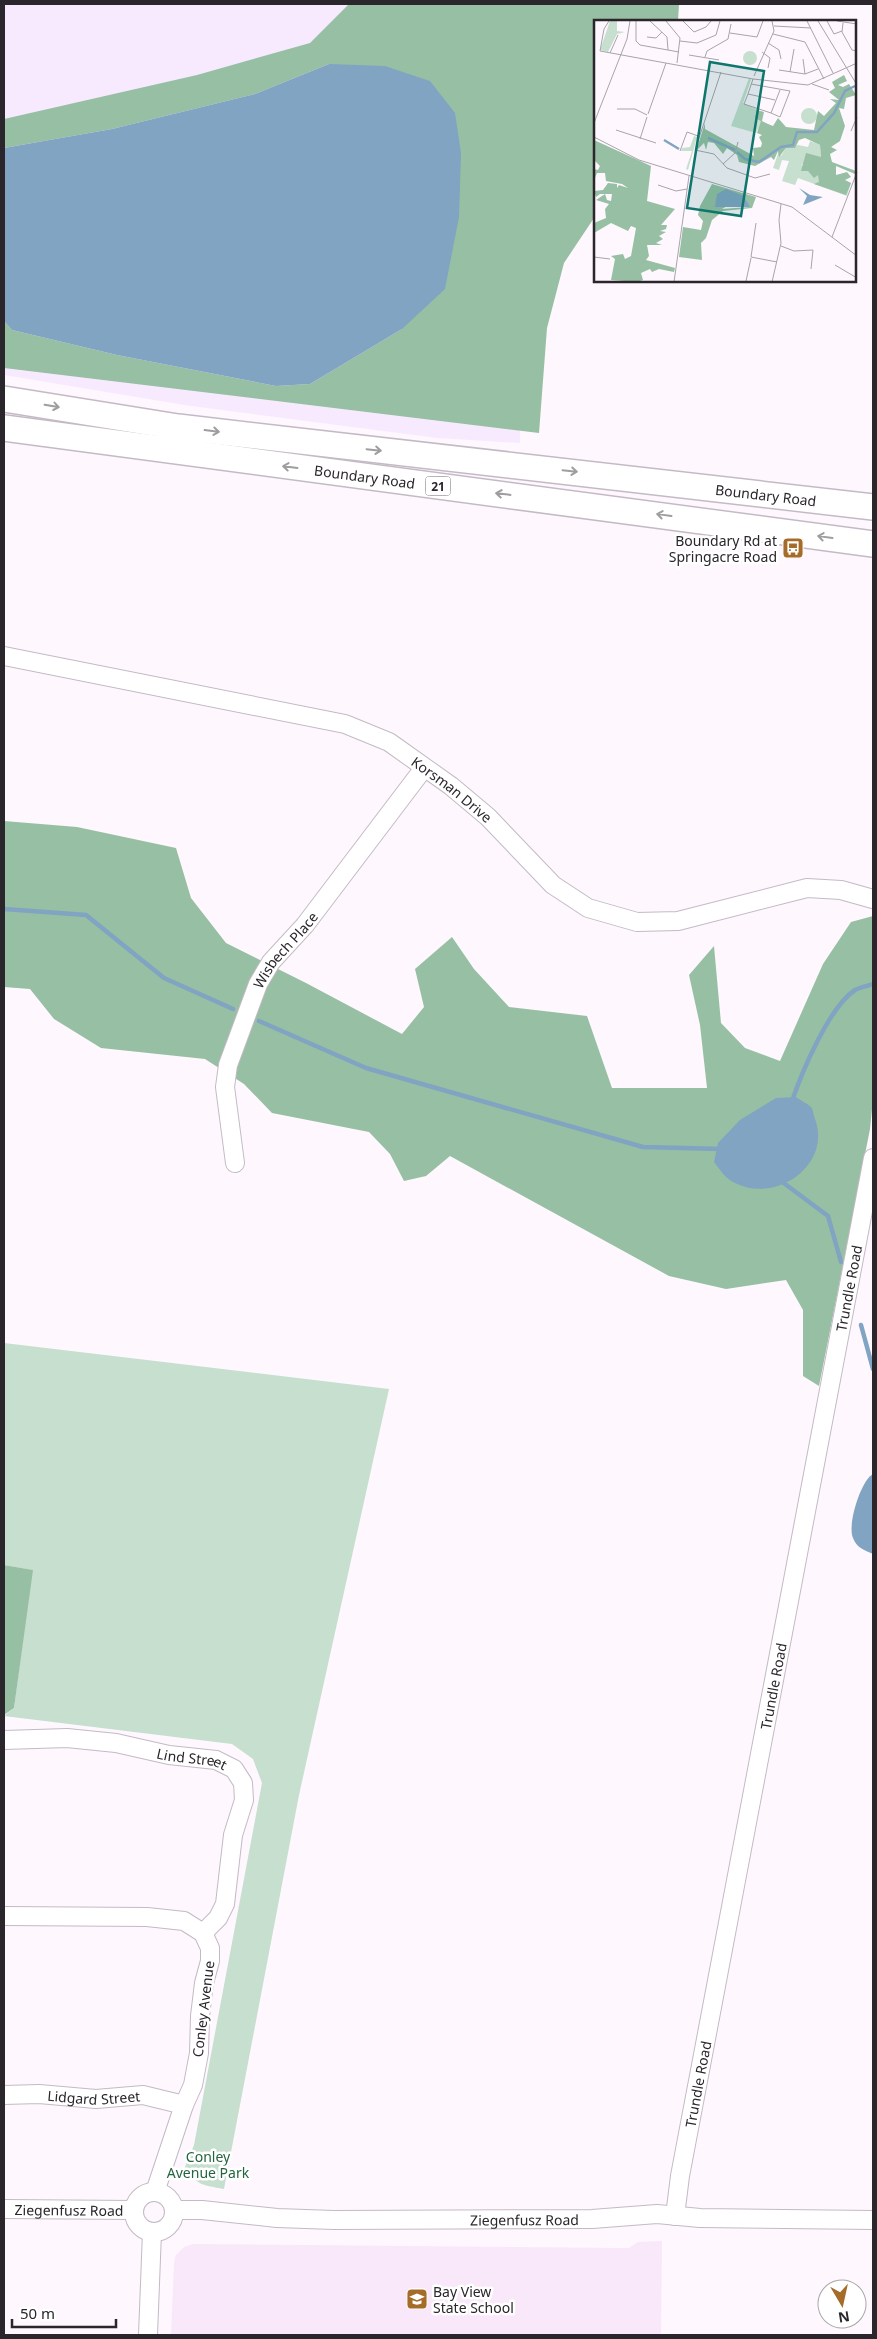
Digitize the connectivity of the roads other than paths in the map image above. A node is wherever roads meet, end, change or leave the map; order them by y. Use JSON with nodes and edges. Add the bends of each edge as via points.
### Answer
{"nodes":[{"id":1,"x":4,"y":399,"type":"edge"},
{"id":2,"x":4,"y":428,"type":"edge"},
{"id":3,"x":873,"y":507,"type":"edge"},
{"id":4,"x":873,"y":544,"type":"edge"},
{"id":5,"x":4,"y":656,"type":"edge"},
{"id":6,"x":424,"y":768,"type":"junction"},
{"id":7,"x":873,"y":899,"type":"edge"},
{"id":8,"x":873,"y":1158,"type":"edge"},
{"id":9,"x":235,"y":1163,"type":"dead end"},
{"id":10,"x":4,"y":1740,"type":"edge"},
{"id":11,"x":4,"y":1916,"type":"edge"},
{"id":12,"x":203,"y":1933,"type":"junction"},
{"id":13,"x":4,"y":2095,"type":"edge"},
{"id":14,"x":184,"y":2105,"type":"junction"},
{"id":15,"x":155,"y":2192,"type":"junction"},
{"id":16,"x":4,"y":2210,"type":"edge"},
{"id":17,"x":134,"y":2210,"type":"junction"},
{"id":18,"x":175,"y":2210,"type":"junction"},
{"id":19,"x":675,"y":2216,"type":"junction"},
{"id":20,"x":873,"y":2220,"type":"edge"},
{"id":21,"x":152,"y":2232,"type":"junction"},
{"id":22,"x":148,"y":2335,"type":"edge"}],
"edges":[{"from":1,"to":3,"type":"highway","name":"Boundary Road","number":"21","one_way":true,"via":[[178,427]]},
{"from":4,"to":2,"type":"highway","name":"Boundary Road","number":"21","one_way":true},
{"from":5,"to":6,"type":"street","name":"Korsman Drive","via":[[345,724],[389,742]]},
{"from":6,"to":7,"type":"street","name":"Korsman Drive","via":[[488,817],[553,885],[588,908],[637,922],[678,921],[807,888],[842,890]]},
{"from":6,"to":9,"type":"street","name":"Wisbech Place","via":[[305,925],[271,962],[258,984],[228,1065],[225,1087]]},
{"from":8,"to":19,"type":"street","name":"Trundle Road"},
{"from":10,"to":12,"type":"street","name":"Lind Street","via":[[67,1738],[116,1743],[169,1755],[216,1760],[234,1769],[243,1783],[244,1800],[233,1836],[225,1904],[218,1918]]},
{"from":11,"to":12,"type":"street","via":[[147,1917],[184,1921]]},
{"from":12,"to":14,"type":"street","name":"Conley Avenue","via":[[210,1948],[210,1961],[204,1983],[198,2053],[192,2085]]},
{"from":13,"to":14,"type":"street","name":"Lidgard Street","via":[[96,2098],[144,2095]]},
{"from":14,"to":15,"type":"street","name":"Conley Avenue"},
{"from":15,"to":17,"type":"street","via":[[140,2198]]},
{"from":15,"to":18,"type":"street","via":[[167,2196]]},
{"from":16,"to":17,"type":"street","name":"Ziegenfusz Road"},
{"from":17,"to":21,"type":"street","via":[[138,2224]]},
{"from":18,"to":19,"type":"street","name":"Ziegenfusz Road","via":[[334,2220],[592,2220],[658,2214]]},
{"from":18,"to":21,"type":"street","via":[[169,2226]]},
{"from":19,"to":20,"type":"street","name":"Ziegenfusz Road"},
{"from":21,"to":22,"type":"street"}]}
